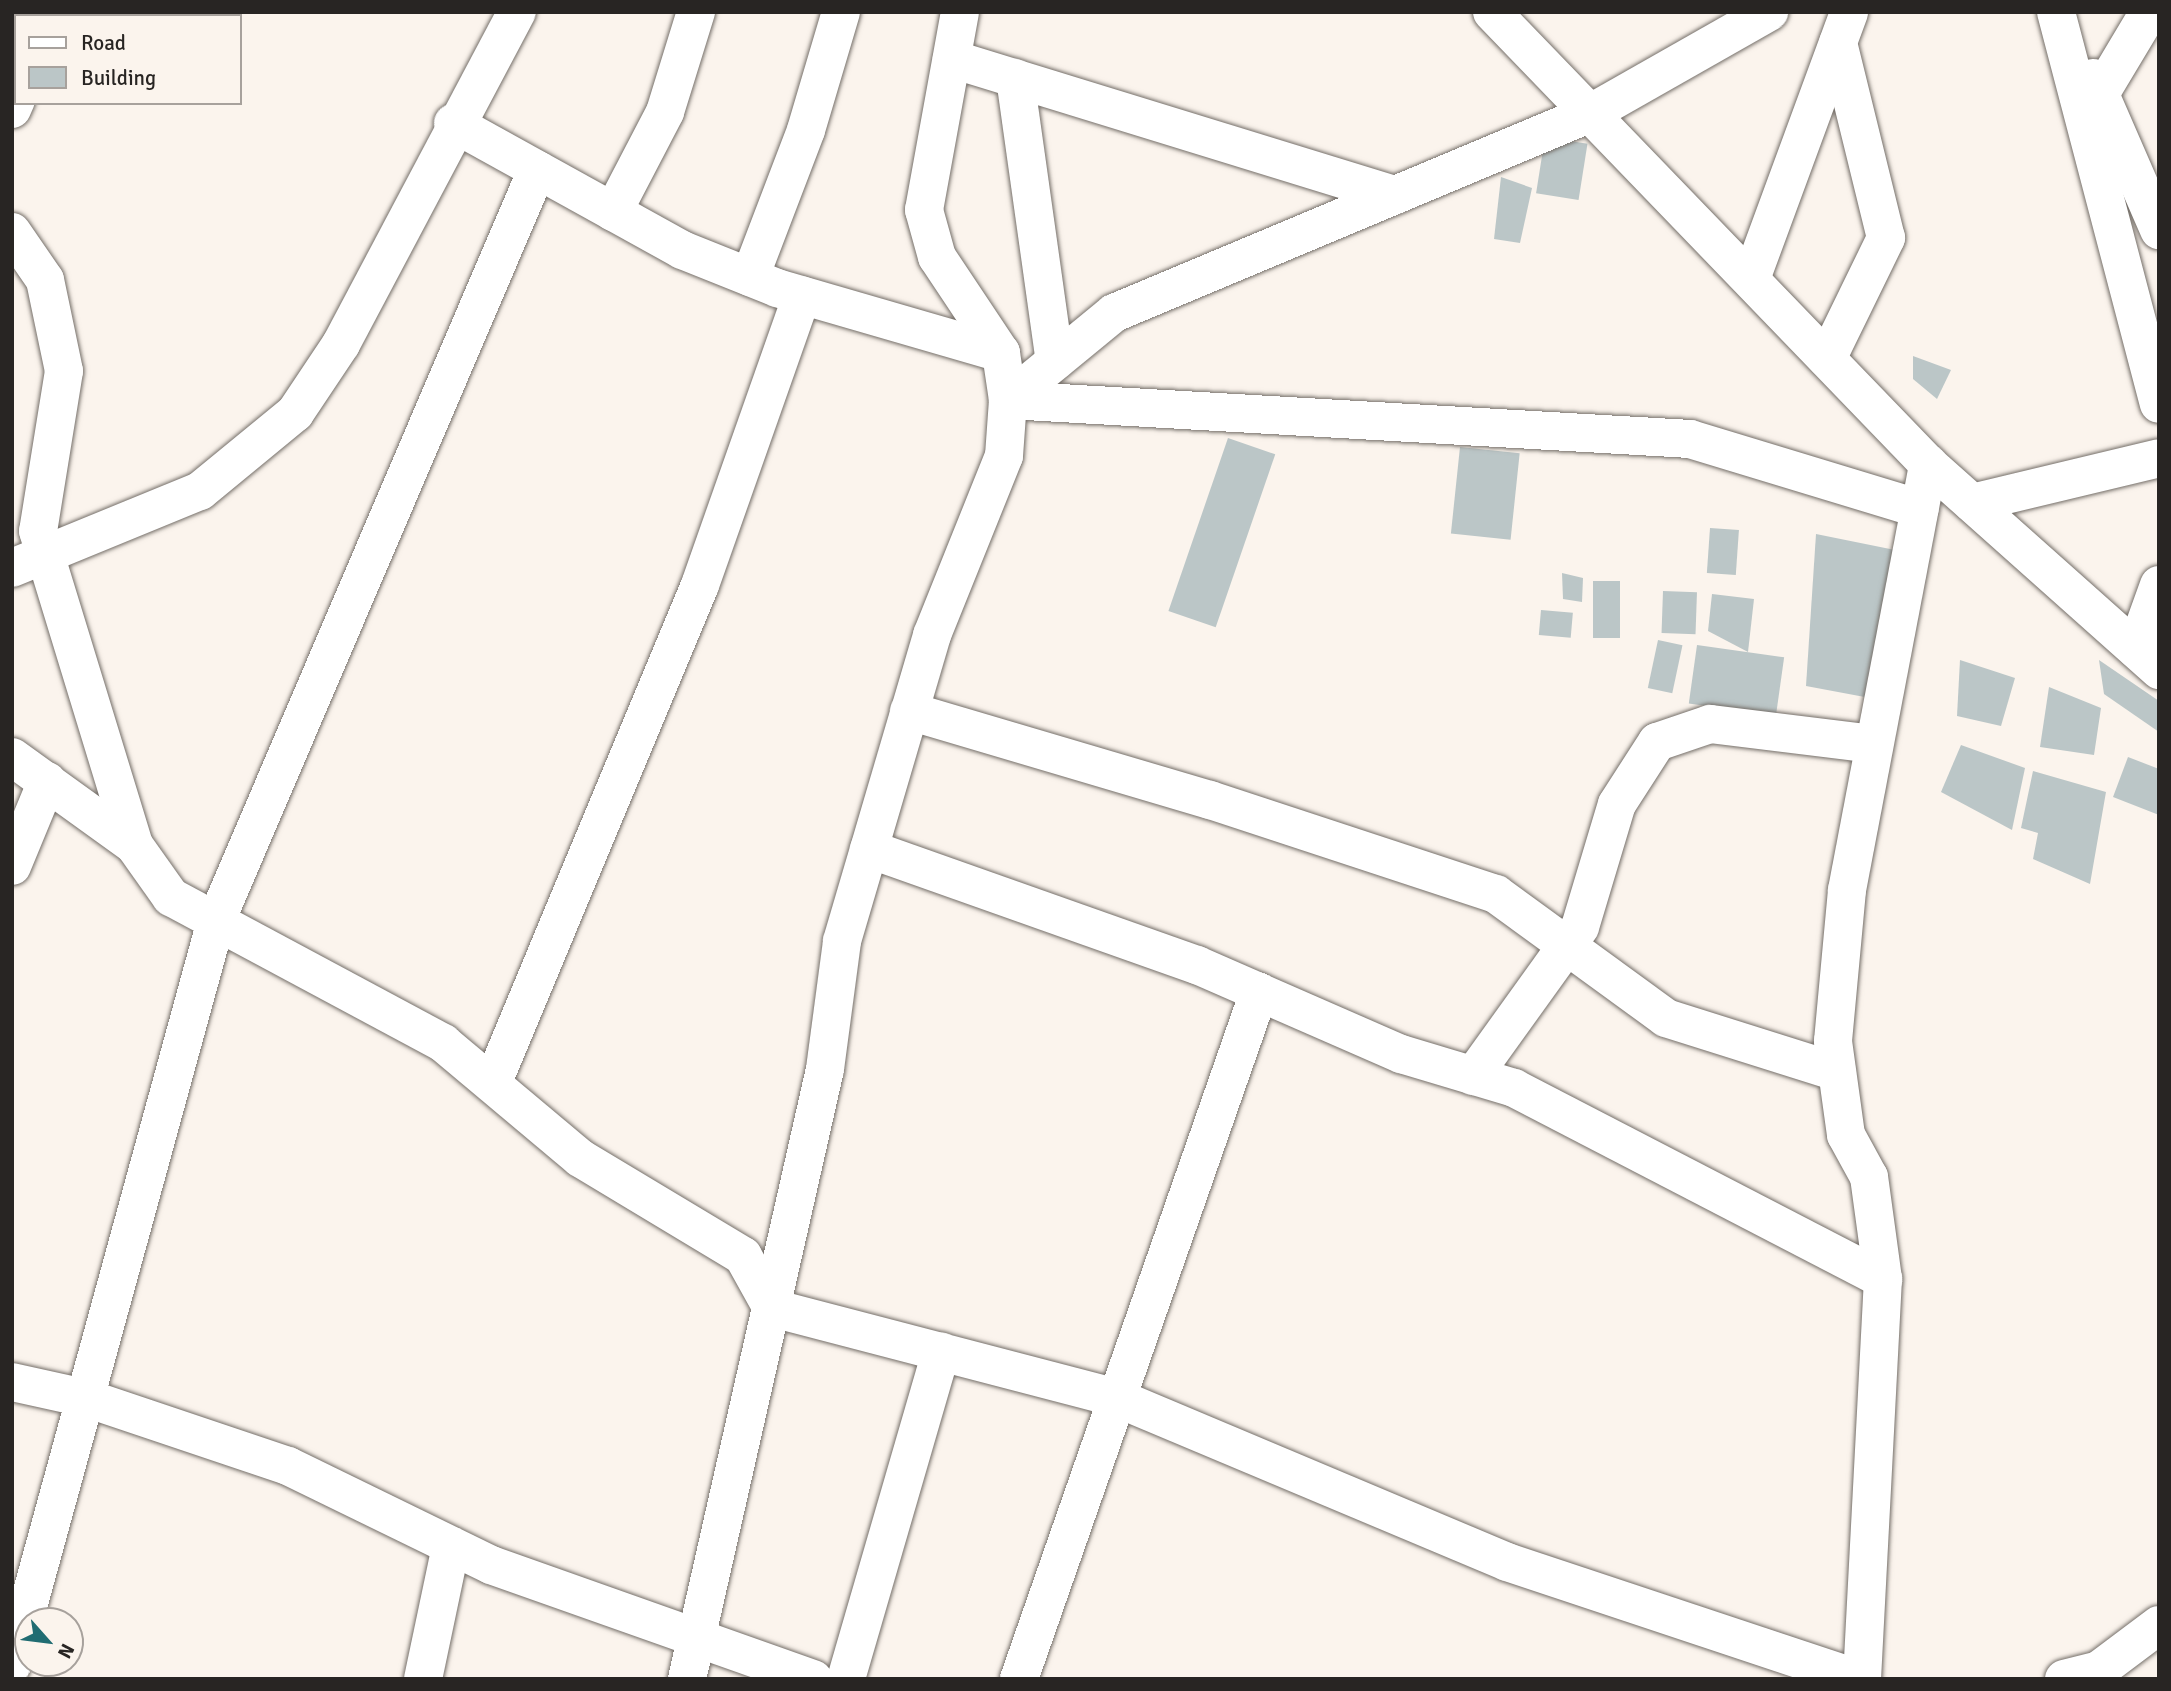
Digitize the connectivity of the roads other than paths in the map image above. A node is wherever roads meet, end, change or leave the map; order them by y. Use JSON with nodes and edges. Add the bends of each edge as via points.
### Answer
{"nodes":[{"id":1,"x":517,"y":12,"type":"edge"},
{"id":2,"x":696,"y":12,"type":"edge"},
{"id":3,"x":841,"y":12,"type":"edge"},
{"id":4,"x":960,"y":12,"type":"edge"},
{"id":5,"x":1492,"y":12,"type":"edge"},
{"id":6,"x":1769,"y":12,"type":"edge"},
{"id":7,"x":2056,"y":12,"type":"edge"},
{"id":8,"x":2064,"y":12,"type":"edge"},
{"id":9,"x":2149,"y":12,"type":"edge"},
{"id":10,"x":1843,"y":27,"type":"edge"},
{"id":11,"x":951,"y":59,"type":"junction"},
{"id":12,"x":1015,"y":78,"type":"junction"},
{"id":13,"x":2100,"y":94,"type":"junction"},
{"id":14,"x":1591,"y":113,"type":"junction"},
{"id":15,"x":453,"y":123,"type":"junction"},
{"id":16,"x":537,"y":170,"type":"junction"},
{"id":17,"x":1395,"y":195,"type":"junction"},
{"id":18,"x":613,"y":212,"type":"junction"},
{"id":19,"x":2159,"y":230,"type":"edge"},
{"id":20,"x":12,"y":232,"type":"edge"},
{"id":21,"x":750,"y":277,"type":"junction"},
{"id":22,"x":1751,"y":279,"type":"junction"},
{"id":23,"x":2128,"y":286,"type":"junction"},
{"id":24,"x":802,"y":295,"type":"junction"},
{"id":25,"x":2159,"y":311,"type":"edge"},
{"id":26,"x":1001,"y":353,"type":"junction"},
{"id":27,"x":1827,"y":359,"type":"junction"},
{"id":28,"x":1055,"y":361,"type":"junction"},
{"id":29,"x":1008,"y":400,"type":"junction"},
{"id":30,"x":2159,"y":404,"type":"edge"},
{"id":31,"x":2159,"y":458,"type":"edge"},
{"id":32,"x":1928,"y":464,"type":"junction"},
{"id":33,"x":1972,"y":503,"type":"junction"},
{"id":34,"x":1920,"y":509,"type":"junction"},
{"id":35,"x":28,"y":562,"type":"edge"},
{"id":36,"x":2159,"y":585,"type":"edge"},
{"id":37,"x":2148,"y":660,"type":"edge"},
{"id":38,"x":909,"y":711,"type":"junction"},
{"id":39,"x":1872,"y":744,"type":"junction"},
{"id":40,"x":12,"y":757,"type":"edge"},
{"id":41,"x":47,"y":781,"type":"junction"},
{"id":42,"x":134,"y":845,"type":"junction"},
{"id":43,"x":869,"y":849,"type":"junction"},
{"id":44,"x":12,"y":866,"type":"edge"},
{"id":45,"x":216,"y":921,"type":"junction"},
{"id":46,"x":1567,"y":950,"type":"junction"},
{"id":47,"x":1259,"y":992,"type":"junction"},
{"id":48,"x":1837,"y":1072,"type":"junction"},
{"id":49,"x":1473,"y":1076,"type":"junction"},
{"id":50,"x":494,"y":1082,"type":"junction"},
{"id":51,"x":1883,"y":1279,"type":"junction"},
{"id":52,"x":772,"y":1308,"type":"junction"},
{"id":53,"x":941,"y":1352,"type":"junction"},
{"id":54,"x":12,"y":1381,"type":"edge"},
{"id":55,"x":1117,"y":1398,"type":"junction"},
{"id":56,"x":89,"y":1399,"type":"junction"},
{"id":57,"x":451,"y":1546,"type":"junction"},
{"id":58,"x":2159,"y":1625,"type":"edge"},
{"id":59,"x":698,"y":1635,"type":"junction"},
{"id":60,"x":12,"y":1665,"type":"edge"},
{"id":61,"x":801,"y":1676,"type":"edge"},
{"id":62,"x":2087,"y":1676,"type":"edge"},
{"id":63,"x":423,"y":1679,"type":"edge"},
{"id":64,"x":687,"y":1679,"type":"edge"},
{"id":65,"x":846,"y":1679,"type":"edge"},
{"id":66,"x":1019,"y":1679,"type":"edge"},
{"id":67,"x":1861,"y":1679,"type":"edge"}],
"edges":[{"from":1,"to":15,"type":"street"},
{"from":2,"to":18,"type":"street","via":[[666,111]]},
{"from":3,"to":21,"type":"street","via":[[806,130]]},
{"from":4,"to":11,"type":"street"},
{"from":5,"to":14,"type":"street"},
{"from":6,"to":14,"type":"street"},
{"from":7,"to":23,"type":"street"},
{"from":8,"to":13,"type":"street"},
{"from":9,"to":13,"type":"street"},
{"from":10,"to":22,"type":"street"},
{"from":10,"to":27,"type":"street","via":[[1886,238]]},
{"from":11,"to":12,"type":"street"},
{"from":11,"to":26,"type":"street","via":[[924,210],[927,234]]},
{"from":12,"to":17,"type":"street"},
{"from":12,"to":28,"type":"street"},
{"from":13,"to":19,"type":"street"},
{"from":14,"to":17,"type":"street"},
{"from":14,"to":22,"type":"street"},
{"from":15,"to":16,"type":"street"},
{"from":15,"to":35,"type":"street","via":[[341,344],[295,414],[200,491]]},
{"from":16,"to":18,"type":"street"},
{"from":16,"to":45,"type":"street"},
{"from":17,"to":28,"type":"street","via":[[1114,313]]},
{"from":18,"to":21,"type":"street"},
{"from":20,"to":35,"type":"street","via":[[46,280],[64,371],[38,531]]},
{"from":21,"to":24,"type":"street"},
{"from":22,"to":27,"type":"street"},
{"from":23,"to":25,"type":"street"},
{"from":23,"to":30,"type":"street"},
{"from":24,"to":26,"type":"street"},
{"from":24,"to":50,"type":"street","via":[[700,585]]},
{"from":26,"to":29,"type":"street"},
{"from":27,"to":32,"type":"street"},
{"from":28,"to":29,"type":"street"},
{"from":29,"to":34,"type":"street","via":[[1690,439]]},
{"from":29,"to":38,"type":"street","via":[[1004,456],[932,635]]},
{"from":31,"to":33,"type":"street"},
{"from":32,"to":33,"type":"street"},
{"from":32,"to":34,"type":"street"},
{"from":33,"to":37,"type":"street"},
{"from":34,"to":39,"type":"street"},
{"from":35,"to":42,"type":"street"},
{"from":36,"to":37,"type":"street"},
{"from":38,"to":43,"type":"street"},
{"from":38,"to":46,"type":"street","via":[[1210,800],[1496,894]]},
{"from":39,"to":46,"type":"street","via":[[1710,724],[1657,742],[1616,804]]},
{"from":39,"to":48,"type":"street","via":[[1847,890],[1833,1041]]},
{"from":40,"to":41,"type":"street"},
{"from":41,"to":42,"type":"street"},
{"from":41,"to":44,"type":"street"},
{"from":42,"to":45,"type":"street","via":[[170,897]]},
{"from":43,"to":47,"type":"street"},
{"from":43,"to":52,"type":"street","via":[[842,941],[825,1069]]},
{"from":45,"to":50,"type":"street","via":[[443,1043]]},
{"from":45,"to":56,"type":"street"},
{"from":46,"to":48,"type":"street","via":[[1666,1018]]},
{"from":46,"to":49,"type":"street"},
{"from":47,"to":49,"type":"street","via":[[1401,1054]]},
{"from":47,"to":55,"type":"street"},
{"from":48,"to":51,"type":"street","via":[[1846,1135],[1869,1177]]},
{"from":49,"to":51,"type":"street","via":[[1514,1088]]},
{"from":50,"to":52,"type":"street","via":[[580,1158],[743,1255]]},
{"from":51,"to":67,"type":"street"},
{"from":52,"to":53,"type":"street"},
{"from":52,"to":59,"type":"street"},
{"from":53,"to":55,"type":"street"},
{"from":53,"to":65,"type":"street"},
{"from":54,"to":56,"type":"street"},
{"from":55,"to":66,"type":"street"},
{"from":55,"to":67,"type":"street","via":[[1507,1562]]},
{"from":56,"to":57,"type":"street","via":[[288,1466]]},
{"from":56,"to":60,"type":"street"},
{"from":57,"to":59,"type":"street","via":[[491,1565]]},
{"from":57,"to":63,"type":"street"},
{"from":58,"to":62,"type":"street"},
{"from":59,"to":61,"type":"street"},
{"from":59,"to":64,"type":"street"}]}
